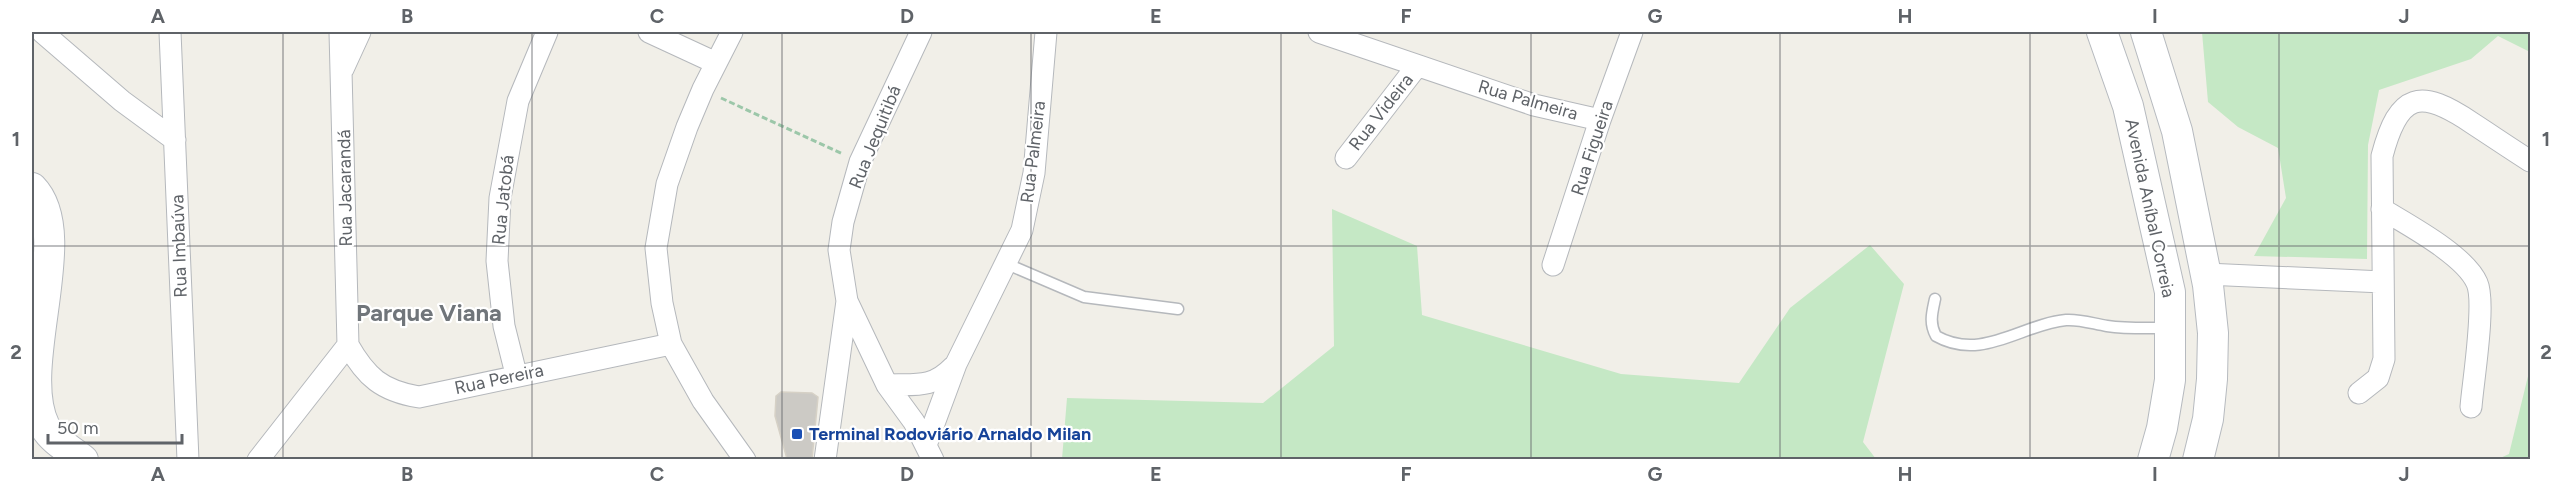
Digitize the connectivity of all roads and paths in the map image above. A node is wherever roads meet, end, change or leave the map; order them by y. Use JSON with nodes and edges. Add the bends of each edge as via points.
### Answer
{"nodes":[{"id":1,"x":42,"y":32,"type":"edge"},
{"id":2,"x":170,"y":32,"type":"edge"},
{"id":3,"x":340,"y":32,"type":"edge"},
{"id":4,"x":360,"y":32,"type":"edge"},
{"id":5,"x":548,"y":32,"type":"edge"},
{"id":6,"x":649,"y":32,"type":"edge"},
{"id":7,"x":732,"y":32,"type":"edge"},
{"id":8,"x":921,"y":32,"type":"edge"},
{"id":9,"x":1046,"y":32,"type":"edge"},
{"id":10,"x":1319,"y":32,"type":"edge"},
{"id":11,"x":1632,"y":32,"type":"edge"},
{"id":12,"x":2102,"y":32,"type":"edge"},
{"id":13,"x":2146,"y":32,"type":"edge"},
{"id":14,"x":716,"y":63,"type":"junction"},
{"id":15,"x":1417,"y":66,"type":"junction"},
{"id":16,"x":342,"y":72,"type":"junction"},
{"id":17,"x":703,"y":89,"type":"junction"},
{"id":18,"x":1600,"y":120,"type":"junction"},
{"id":19,"x":175,"y":140,"type":"junction"},
{"id":20,"x":1346,"y":158,"type":"dead end"},
{"id":21,"x":2530,"y":161,"type":"edge"},
{"id":22,"x":860,"y":162,"type":"junction"},
{"id":23,"x":32,"y":188,"type":"edge"},
{"id":24,"x":2382,"y":209,"type":"junction"},
{"id":25,"x":1007,"y":264,"type":"junction"},
{"id":26,"x":1553,"y":265,"type":"dead end"},
{"id":27,"x":2206,"y":274,"type":"junction"},
{"id":28,"x":2383,"y":282,"type":"junction"},
{"id":29,"x":1935,"y":300,"type":"dead end"},
{"id":30,"x":847,"y":301,"type":"junction"},
{"id":31,"x":1178,"y":309,"type":"dead end"},
{"id":32,"x":2172,"y":328,"type":"junction"},
{"id":33,"x":671,"y":344,"type":"junction"},
{"id":34,"x":348,"y":345,"type":"junction"},
{"id":35,"x":35,"y":352,"type":"edge"},
{"id":36,"x":956,"y":364,"type":"junction"},
{"id":37,"x":516,"y":374,"type":"junction"},
{"id":38,"x":887,"y":385,"type":"junction"},
{"id":39,"x":2359,"y":393,"type":"dead end"},
{"id":40,"x":2470,"y":407,"type":"dead end"},
{"id":41,"x":929,"y":452,"type":"edge"},
{"id":42,"x":83,"y":459,"type":"edge"},
{"id":43,"x":188,"y":459,"type":"edge"},
{"id":44,"x":258,"y":459,"type":"edge"},
{"id":45,"x":745,"y":459,"type":"edge"},
{"id":46,"x":825,"y":459,"type":"edge"},
{"id":47,"x":2153,"y":459,"type":"edge"},
{"id":48,"x":2198,"y":459,"type":"edge"}],
"edges":[{"from":1,"to":19,"type":"street","via":[[122,101]]},
{"from":2,"to":19,"type":"street","name":"Rua Imbaúva"},
{"from":3,"to":16,"type":"street","name":"Rua Jacarandá"},
{"from":4,"to":16,"type":"street"},
{"from":5,"to":37,"type":"street","name":"Rua Jatobá","via":[[518,101],[500,198],[497,261],[504,326]]},
{"from":6,"to":14,"type":"street"},
{"from":7,"to":14,"type":"street"},
{"from":8,"to":22,"type":"street","name":"Rua Jequitibá"},
{"from":9,"to":25,"type":"street","name":"Rua Palmeira","via":[[1034,173],[1022,231]]},
{"from":10,"to":15,"type":"street","name":"Rua Palmeira"},
{"from":11,"to":18,"type":"street","name":"Rua Figueira"},
{"from":12,"to":32,"type":"main road","name":"Avenida Aníbal Correia","via":[[2128,106],[2170,292]]},
{"from":13,"to":27,"type":"main road","via":[[2177,131]]},
{"from":14,"to":17,"type":"street"},
{"from":15,"to":18,"type":"street","name":"Rua Palmeira","via":[[1534,105]]},
{"from":15,"to":20,"type":"street","name":"Rua Videira"},
{"from":16,"to":34,"type":"street","name":"Rua Jacarandá"},
{"from":17,"to":22,"type":"path"},
{"from":17,"to":33,"type":"street","via":[[667,184],[658,230],[658,274]]},
{"from":18,"to":26,"type":"street","name":"Rua Figueira"},
{"from":19,"to":43,"type":"street","name":"Rua Imbaúva"},
{"from":21,"to":24,"type":"street","via":[[2446,106],[2423,100],[2412,102],[2403,108],[2387,138],[2382,156]]},
{"from":22,"to":30,"type":"street","name":"Rua Jequitibá","via":[[839,250]]},
{"from":23,"to":35,"type":"main road","via":[[43,206],[48,256]]},
{"from":24,"to":28,"type":"street"},
{"from":24,"to":40,"type":"street","via":[[2467,266],[2477,283],[2481,301]]},
{"from":25,"to":31,"type":"lane","via":[[1084,297]]},
{"from":25,"to":36,"type":"street","name":"Rua Palmeira"},
{"from":27,"to":28,"type":"street"},
{"from":27,"to":48,"type":"main road","via":[[2212,379]]},
{"from":28,"to":39,"type":"street","via":[[2384,359],[2378,378]]},
{"from":29,"to":32,"type":"lane","via":[[1932,329],[1944,341],[1957,344],[2001,341],[2064,320]]},
{"from":30,"to":38,"type":"street"},
{"from":30,"to":46,"type":"street","name":"Rua Jequitibá"},
{"from":32,"to":47,"type":"main road","name":"Avenida Aníbal Correia","via":[[2170,380]]},
{"from":33,"to":37,"type":"street","name":"Rua Pereira"},
{"from":33,"to":45,"type":"street","via":[[704,402]]},
{"from":34,"to":37,"type":"street","name":"Rua Pereira","via":[[369,376],[398,393],[419,397]]},
{"from":34,"to":44,"type":"street"},
{"from":35,"to":42,"type":"main road","via":[[36,400],[46,428]]},
{"from":36,"to":38,"type":"street","name":"Rua Palmeira","via":[[933,383]]},
{"from":36,"to":41,"type":"street","name":"Rua Palmeira"},
{"from":38,"to":41,"type":"street","via":[[914,422]]}]}
